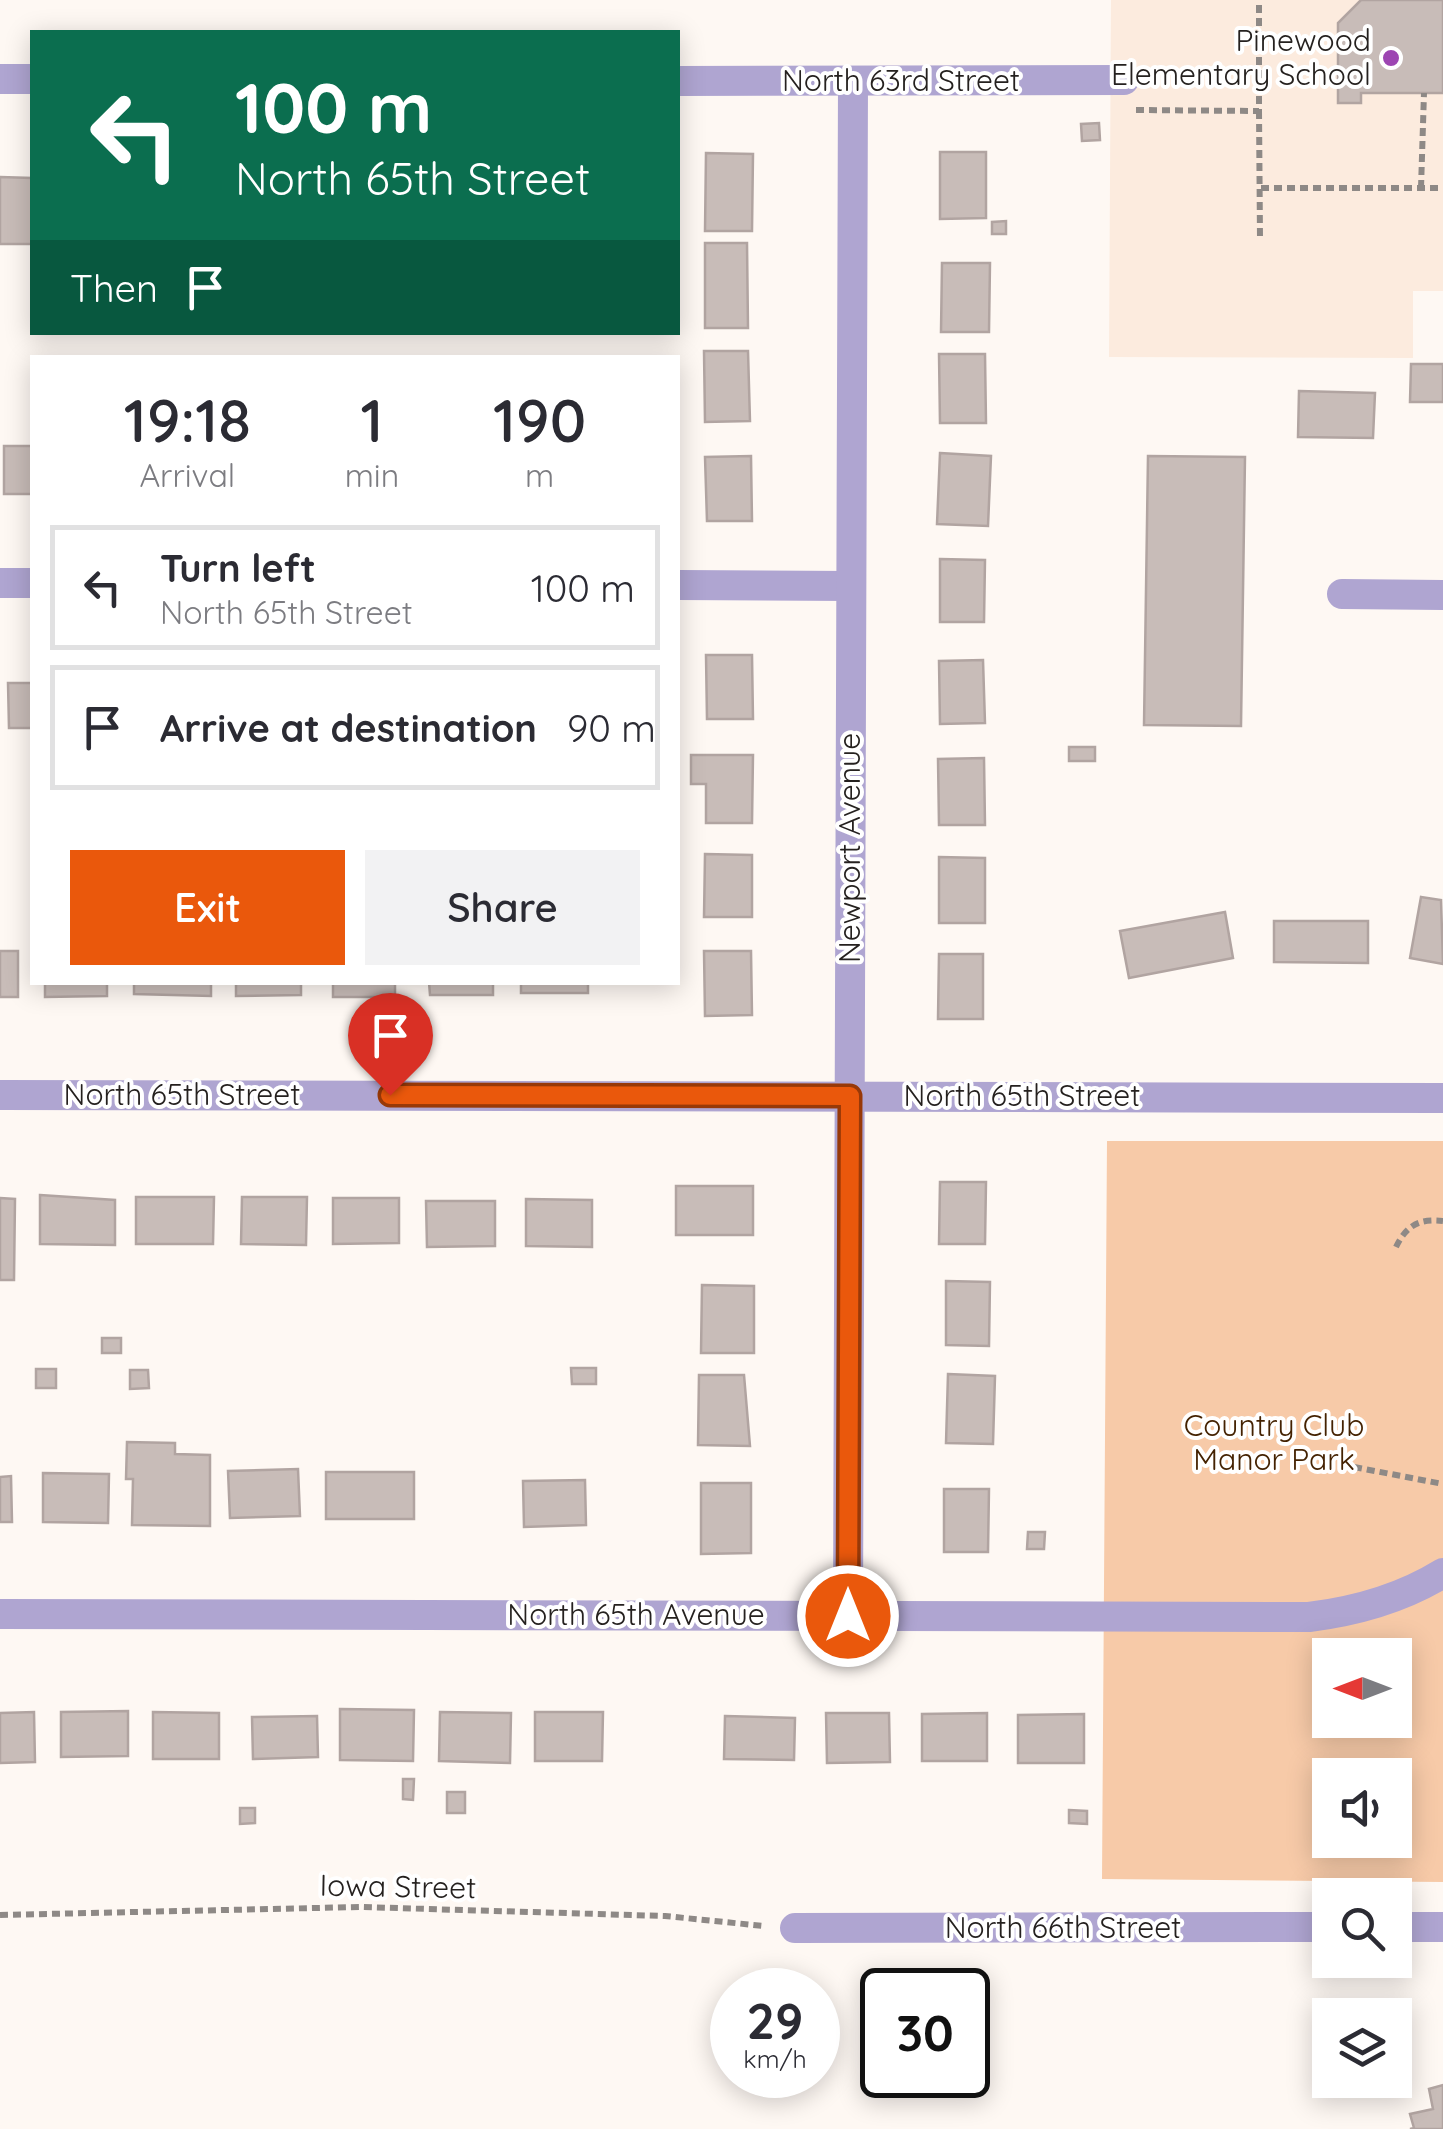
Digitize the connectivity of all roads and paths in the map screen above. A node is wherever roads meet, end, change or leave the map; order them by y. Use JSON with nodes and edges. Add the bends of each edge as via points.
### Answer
{"nodes":[{"id":1,"x":1259,"y":0,"type":"edge"},
{"id":2,"x":0,"y":79,"type":"edge"},
{"id":3,"x":30,"y":79,"type":"edge"},
{"id":4,"x":680,"y":80,"type":"edge"},
{"id":5,"x":854,"y":81,"type":"junction"},
{"id":6,"x":1424,"y":92,"type":"dead end"},
{"id":7,"x":1125,"y":95,"type":"joint"},
{"id":8,"x":1259,"y":110,"type":"junction"},
{"id":9,"x":1261,"y":188,"type":"junction"},
{"id":10,"x":1421,"y":188,"type":"junction"},
{"id":11,"x":1443,"y":188,"type":"edge"},
{"id":12,"x":1260,"y":239,"type":"dead end"},
{"id":13,"x":0,"y":583,"type":"edge"},
{"id":14,"x":30,"y":584,"type":"edge"},
{"id":15,"x":680,"y":585,"type":"edge"},
{"id":16,"x":850,"y":586,"type":"junction"},
{"id":17,"x":1342,"y":594,"type":"dead end"},
{"id":18,"x":1443,"y":594,"type":"edge"},
{"id":19,"x":0,"y":1095,"type":"edge"},
{"id":20,"x":850,"y":1096,"type":"junction"},
{"id":21,"x":1443,"y":1098,"type":"edge"},
{"id":22,"x":1443,"y":1221,"type":"edge"},
{"id":23,"x":1396,"y":1248,"type":"dead end"},
{"id":24,"x":1354,"y":1467,"type":"dead end"},
{"id":25,"x":1443,"y":1484,"type":"edge"},
{"id":26,"x":1443,"y":1573,"type":"edge"},
{"id":27,"x":0,"y":1614,"type":"edge"},
{"id":28,"x":848,"y":1616,"type":"junction"},
{"id":29,"x":0,"y":1915,"type":"edge"},
{"id":30,"x":1443,"y":1927,"type":"edge"},
{"id":31,"x":795,"y":1928,"type":"joint"},
{"id":32,"x":1312,"y":1928,"type":"edge"},
{"id":33,"x":1412,"y":1928,"type":"edge"}],
"edges":[{"from":1,"to":8,"type":"path"},
{"from":2,"to":3,"type":"street"},
{"from":4,"to":5,"type":"street","name":"North 63rd Street"},
{"from":5,"to":7,"type":"street","name":"North 63rd Street"},
{"from":5,"to":16,"type":"street","name":"Newport Avenue"},
{"from":6,"to":10,"type":"path"},
{"from":7,"to":8,"type":"path"},
{"from":8,"to":9,"type":"path"},
{"from":9,"to":10,"type":"path"},
{"from":9,"to":12,"type":"path"},
{"from":10,"to":11,"type":"path"},
{"from":13,"to":14,"type":"street"},
{"from":15,"to":16,"type":"street"},
{"from":16,"to":20,"type":"street","name":"Newport Avenue"},
{"from":17,"to":18,"type":"street"},
{"from":19,"to":20,"type":"street","name":"North 65th Street"},
{"from":20,"to":21,"type":"street","name":"North 65th Street"},
{"from":20,"to":28,"type":"street","name":"Newport Avenue"},
{"from":22,"to":23,"type":"path","via":[[1420,1221],[1403,1232]]},
{"from":24,"to":25,"type":"path"},
{"from":26,"to":28,"type":"street","name":"North 65th Avenue","via":[[1368,1608],[1309,1616]]},
{"from":27,"to":28,"type":"street","name":"North 65th Avenue"},
{"from":29,"to":31,"type":"path","name":"Iowa Street","via":[[361,1907],[664,1916]]},
{"from":30,"to":33,"type":"street"},
{"from":31,"to":32,"type":"street","name":"North 66th Street"}]}
